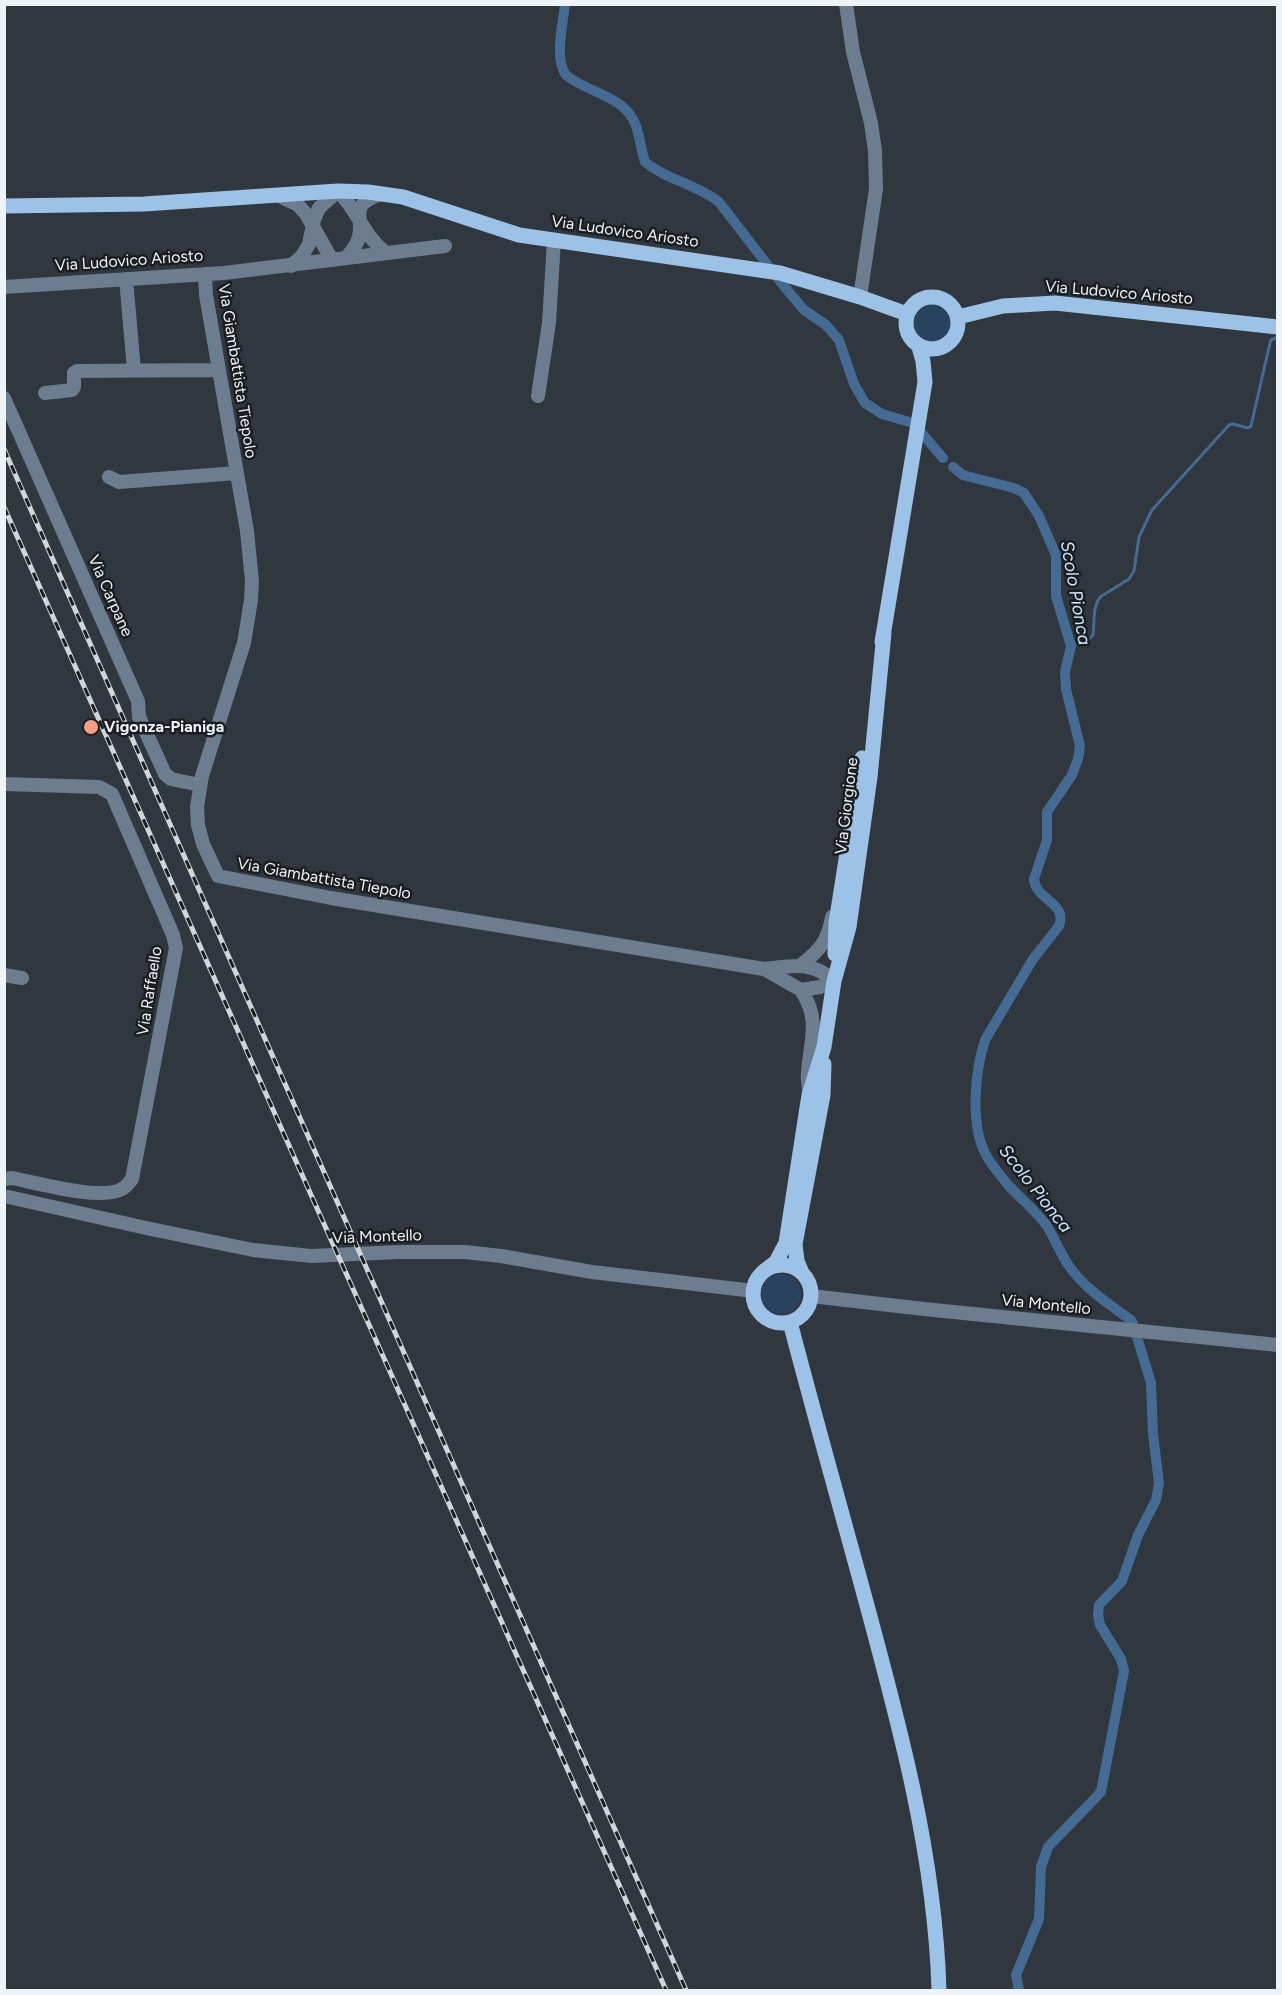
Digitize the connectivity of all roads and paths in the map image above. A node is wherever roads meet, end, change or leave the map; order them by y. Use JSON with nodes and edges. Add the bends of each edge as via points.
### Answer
{"nodes":[{"id":1,"x":846,"y":4,"type":"edge"},
{"id":2,"x":338,"y":191,"type":"junction"},
{"id":3,"x":380,"y":194,"type":"junction"},
{"id":4,"x":279,"y":196,"type":"junction"},
{"id":5,"x":4,"y":206,"type":"edge"},
{"id":6,"x":359,"y":219,"type":"junction"},
{"id":7,"x":313,"y":227,"type":"junction"},
{"id":8,"x":554,"y":240,"type":"junction"},
{"id":9,"x":445,"y":246,"type":"dead end"},
{"id":10,"x":386,"y":253,"type":"junction"},
{"id":11,"x":346,"y":258,"type":"junction"},
{"id":12,"x":332,"y":260,"type":"junction"},
{"id":13,"x":291,"y":266,"type":"junction"},
{"id":14,"x":205,"y":274,"type":"junction"},
{"id":15,"x":126,"y":279,"type":"junction"},
{"id":16,"x":4,"y":287,"type":"edge"},
{"id":17,"x":860,"y":297,"type":"junction"},
{"id":18,"x":907,"y":314,"type":"junction"},
{"id":19,"x":958,"y":317,"type":"junction"},
{"id":20,"x":1278,"y":327,"type":"edge"},
{"id":21,"x":919,"y":347,"type":"junction"},
{"id":22,"x":944,"y":347,"type":"junction"},
{"id":23,"x":219,"y":369,"type":"junction"},
{"id":24,"x":134,"y":370,"type":"junction"},
{"id":25,"x":925,"y":382,"type":"junction"},
{"id":26,"x":45,"y":393,"type":"dead end"},
{"id":27,"x":538,"y":396,"type":"dead end"},
{"id":28,"x":4,"y":398,"type":"edge"},
{"id":29,"x":237,"y":473,"type":"junction"},
{"id":30,"x":109,"y":477,"type":"dead end"},
{"id":31,"x":884,"y":633,"type":"junction"},
{"id":32,"x":862,"y":762,"type":"junction"},
{"id":33,"x":4,"y":784,"type":"edge"},
{"id":34,"x":200,"y":785,"type":"junction"},
{"id":35,"x":801,"y":965,"type":"junction"},
{"id":36,"x":764,"y":969,"type":"junction"},
{"id":37,"x":4,"y":975,"type":"edge"},
{"id":38,"x":22,"y":978,"type":"dead end"},
{"id":39,"x":834,"y":981,"type":"junction"},
{"id":40,"x":801,"y":990,"type":"junction"},
{"id":41,"x":824,"y":1047,"type":"junction"},
{"id":42,"x":809,"y":1095,"type":"junction"},
{"id":43,"x":4,"y":1179,"type":"edge"},
{"id":44,"x":4,"y":1196,"type":"edge"},
{"id":45,"x":767,"y":1269,"type":"junction"},
{"id":46,"x":802,"y":1273,"type":"junction"},
{"id":47,"x":754,"y":1291,"type":"junction"},
{"id":48,"x":811,"y":1296,"type":"junction"},
{"id":49,"x":789,"y":1322,"type":"junction"},
{"id":50,"x":1278,"y":1345,"type":"edge"},
{"id":51,"x":939,"y":1990,"type":"edge"}],
"edges":[{"from":1,"to":17,"type":"street","via":[[875,151],[876,189]]},
{"from":2,"to":3,"type":"main road","name":"Via Ludovico Ariosto"},
{"from":2,"to":4,"type":"main road","name":"Via Ludovico Ariosto"},
{"from":2,"to":6,"type":"street"},
{"from":2,"to":7,"type":"street","via":[[319,208]]},
{"from":3,"to":6,"type":"street","via":[[361,205]]},
{"from":3,"to":8,"type":"main road","name":"Via Ludovico Ariosto","via":[[403,197],[519,235]]},
{"from":4,"to":5,"type":"main road","name":"Via Ludovico Ariosto","via":[[144,204]]},
{"from":4,"to":7,"type":"street","via":[[298,205]]},
{"from":6,"to":10,"type":"street","via":[[363,230]]},
{"from":6,"to":11,"type":"street","via":[[360,236]]},
{"from":7,"to":12,"type":"street"},
{"from":7,"to":13,"type":"street","via":[[309,244]]},
{"from":8,"to":17,"type":"main road","name":"Via Ludovico Ariosto","via":[[753,267]]},
{"from":8,"to":27,"type":"street","via":[[549,323]]},
{"from":9,"to":10,"type":"street","name":"Via Ludovico Ariosto"},
{"from":10,"to":11,"type":"street","name":"Via Ludovico Ariosto"},
{"from":11,"to":12,"type":"street","name":"Via Ludovico Ariosto"},
{"from":12,"to":13,"type":"street","name":"Via Ludovico Ariosto"},
{"from":13,"to":14,"type":"street","name":"Via Ludovico Ariosto"},
{"from":14,"to":15,"type":"street","name":"Via Ludovico Ariosto"},
{"from":14,"to":23,"type":"street","name":"Via Giambattista Tiepolo"},
{"from":15,"to":16,"type":"street","name":"Via Ludovico Ariosto"},
{"from":15,"to":24,"type":"street"},
{"from":17,"to":18,"type":"main road","name":"Via Ludovico Ariosto"},
{"from":18,"to":19,"type":"main road","via":[[917,301],[933,297],[949,303]]},
{"from":18,"to":21,"type":"main road","via":[[907,333]]},
{"from":19,"to":20,"type":"main road","name":"Via Ludovico Ariosto","via":[[1003,306],[1055,303]]},
{"from":19,"to":22,"type":"main road","via":[[956,334]]},
{"from":21,"to":22,"type":"main road"},
{"from":21,"to":25,"type":"main road","name":"Via Giorgione"},
{"from":22,"to":25,"type":"main road","name":"Via Giorgione"},
{"from":23,"to":24,"type":"street"},
{"from":23,"to":29,"type":"street","name":"Via Giambattista Tiepolo"},
{"from":24,"to":26,"type":"street","via":[[76,371],[72,390]]},
{"from":25,"to":31,"type":"main road","name":"Via Giorgione"},
{"from":28,"to":34,"type":"street","name":"Via Carpane","via":[[138,700],[139,717],[165,774]]},
{"from":29,"to":30,"type":"street","name":"Via Giambattista Tiepolo","via":[[119,482]]},
{"from":29,"to":34,"type":"street","name":"Via Giambattista Tiepolo","via":[[251,559],[251,600],[244,643]]},
{"from":31,"to":32,"type":"main road","name":"Via Giorgione"},
{"from":31,"to":39,"type":"main road","name":"Via Giorgione","via":[[855,889]]},
{"from":32,"to":35,"type":"street","name":"Via Giorgione","via":[[851,796],[826,940]]},
{"from":32,"to":39,"type":"main road","name":"Via Giorgione","via":[[836,923]]},
{"from":33,"to":43,"type":"street","name":"Via Raffaello","via":[[99,788],[112,794],[176,948],[132,1179],[124,1189],[105,1194]]},
{"from":34,"to":36,"type":"street","name":"Via Giambattista Tiepolo","via":[[198,825],[202,844],[218,876]]},
{"from":35,"to":36,"type":"street","name":"Via Giambattista Tiepolo"},
{"from":35,"to":39,"type":"street","name":"Via Giambattista Tiepolo","via":[[815,968]]},
{"from":36,"to":40,"type":"street","name":"Via Giambattista Tiepolo"},
{"from":37,"to":38,"type":"street"},
{"from":39,"to":40,"type":"street"},
{"from":39,"to":41,"type":"main road","name":"Via Giorgione"},
{"from":40,"to":42,"type":"street","via":[[808,1000],[814,1032]]},
{"from":41,"to":42,"type":"main road","name":"Via Giorgione"},
{"from":41,"to":46,"type":"main road","name":"Via Giorgione","via":[[823,1095],[795,1244]]},
{"from":42,"to":45,"type":"main road","name":"Via Giorgione","via":[[786,1243],[776,1262]]},
{"from":44,"to":47,"type":"street","name":"Via Montello","via":[[214,1243],[291,1255],[465,1252]]},
{"from":45,"to":46,"type":"main road","via":[[782,1265]]},
{"from":45,"to":47,"type":"main road","via":[[756,1281]]},
{"from":46,"to":48,"type":"main road"},
{"from":47,"to":49,"type":"main road","via":[[761,1314],[777,1322]]},
{"from":48,"to":49,"type":"main road","via":[[804,1312]]},
{"from":48,"to":50,"type":"street","name":"Via Montello"},
{"from":49,"to":51,"type":"main road","via":[[907,1759],[928,1870]]}]}
